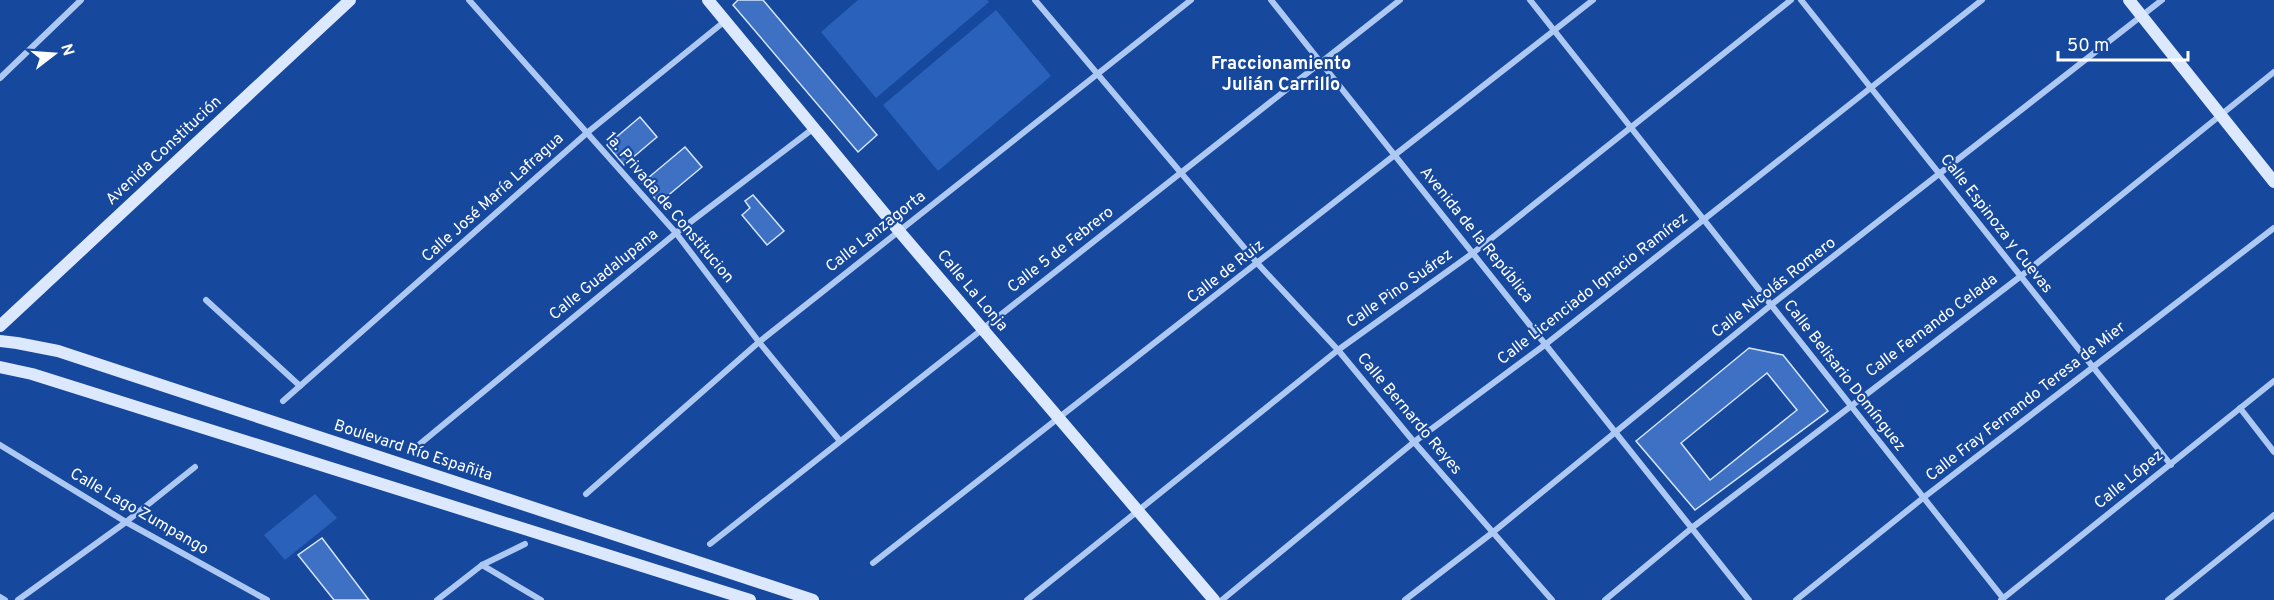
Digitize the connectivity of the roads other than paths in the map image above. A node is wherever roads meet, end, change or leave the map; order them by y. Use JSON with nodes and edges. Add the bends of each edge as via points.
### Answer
{"nodes":[{"id":1,"x":81,"y":0,"type":"edge"},
{"id":2,"x":350,"y":0,"type":"edge"},
{"id":3,"x":469,"y":0,"type":"edge"},
{"id":4,"x":708,"y":0,"type":"edge"},
{"id":5,"x":1035,"y":0,"type":"edge"},
{"id":6,"x":1191,"y":0,"type":"edge"},
{"id":7,"x":1271,"y":0,"type":"edge"},
{"id":8,"x":1400,"y":0,"type":"edge"},
{"id":9,"x":1530,"y":0,"type":"edge"},
{"id":10,"x":1593,"y":0,"type":"edge"},
{"id":11,"x":1791,"y":0,"type":"edge"},
{"id":12,"x":1801,"y":0,"type":"edge"},
{"id":13,"x":1982,"y":0,"type":"edge"},
{"id":14,"x":2129,"y":0,"type":"edge"},
{"id":15,"x":2162,"y":0,"type":"edge"},
{"id":16,"x":2142,"y":16,"type":"junction"},
{"id":17,"x":725,"y":21,"type":"junction"},
{"id":18,"x":1554,"y":31,"type":"junction"},
{"id":19,"x":1321,"y":62,"type":"junction"},
{"id":20,"x":2274,"y":72,"type":"edge"},
{"id":21,"x":1098,"y":74,"type":"junction"},
{"id":22,"x":0,"y":78,"type":"edge"},
{"id":23,"x":1871,"y":88,"type":"junction"},
{"id":24,"x":2220,"y":114,"type":"junction"},
{"id":25,"x":814,"y":128,"type":"junction"},
{"id":26,"x":1631,"y":128,"type":"junction"},
{"id":27,"x":588,"y":132,"type":"junction"},
{"id":28,"x":1396,"y":155,"type":"junction"},
{"id":29,"x":1180,"y":173,"type":"junction"},
{"id":30,"x":1940,"y":175,"type":"junction"},
{"id":31,"x":2274,"y":182,"type":"edge"},
{"id":32,"x":1704,"y":220,"type":"junction"},
{"id":33,"x":2274,"y":228,"type":"edge"},
{"id":34,"x":899,"y":231,"type":"junction"},
{"id":35,"x":676,"y":233,"type":"junction"},
{"id":36,"x":1473,"y":253,"type":"junction"},
{"id":37,"x":1258,"y":264,"type":"junction"},
{"id":38,"x":2021,"y":276,"type":"junction"},
{"id":39,"x":207,"y":300,"type":"dead end"},
{"id":40,"x":1771,"y":305,"type":"junction"},
{"id":41,"x":0,"y":326,"type":"edge"},
{"id":42,"x":983,"y":328,"type":"junction"},
{"id":43,"x":0,"y":342,"type":"edge"},
{"id":44,"x":759,"y":342,"type":"junction"},
{"id":45,"x":1546,"y":344,"type":"junction"},
{"id":46,"x":1338,"y":350,"type":"junction"},
{"id":47,"x":0,"y":367,"type":"edge"},
{"id":48,"x":2093,"y":367,"type":"junction"},
{"id":49,"x":2274,"y":381,"type":"edge"},
{"id":50,"x":300,"y":386,"type":"junction"},
{"id":51,"x":283,"y":402,"type":"dead end"},
{"id":52,"x":1850,"y":405,"type":"junction"},
{"id":53,"x":2240,"y":408,"type":"junction"},
{"id":54,"x":1059,"y":418,"type":"junction"},
{"id":55,"x":1616,"y":432,"type":"junction"},
{"id":56,"x":840,"y":441,"type":"junction"},
{"id":57,"x":1414,"y":442,"type":"junction"},
{"id":58,"x":0,"y":445,"type":"edge"},
{"id":59,"x":415,"y":448,"type":"dead end"},
{"id":60,"x":2274,"y":452,"type":"edge"},
{"id":61,"x":2171,"y":465,"type":"junction"},
{"id":62,"x":195,"y":467,"type":"dead end"},
{"id":63,"x":586,"y":494,"type":"dead end"},
{"id":64,"x":1923,"y":498,"type":"junction"},
{"id":65,"x":1137,"y":511,"type":"junction"},
{"id":66,"x":2274,"y":515,"type":"edge"},
{"id":67,"x":126,"y":522,"type":"junction"},
{"id":68,"x":1693,"y":527,"type":"junction"},
{"id":69,"x":1492,"y":533,"type":"junction"},
{"id":70,"x":525,"y":544,"type":"dead end"},
{"id":71,"x":710,"y":544,"type":"dead end"},
{"id":72,"x":873,"y":563,"type":"dead end"},
{"id":73,"x":482,"y":565,"type":"junction"},
{"id":74,"x":0,"y":597,"type":"edge"},
{"id":75,"x":2002,"y":599,"type":"edge"},
{"id":76,"x":5,"y":600,"type":"edge"},
{"id":77,"x":18,"y":600,"type":"edge"},
{"id":78,"x":267,"y":600,"type":"edge"},
{"id":79,"x":437,"y":600,"type":"edge"},
{"id":80,"x":541,"y":600,"type":"edge"},
{"id":81,"x":750,"y":600,"type":"edge"},
{"id":82,"x":813,"y":600,"type":"edge"},
{"id":83,"x":1027,"y":600,"type":"edge"},
{"id":84,"x":1214,"y":600,"type":"edge"},
{"id":85,"x":1222,"y":600,"type":"edge"},
{"id":86,"x":1405,"y":600,"type":"edge"},
{"id":87,"x":1552,"y":600,"type":"edge"},
{"id":88,"x":1605,"y":600,"type":"edge"},
{"id":89,"x":1749,"y":600,"type":"edge"},
{"id":90,"x":1796,"y":600,"type":"edge"},
{"id":91,"x":2168,"y":600,"type":"edge"}],
"edges":[{"from":1,"to":22,"type":"street"},
{"from":2,"to":41,"type":"main road","name":"Avenida Constitución"},
{"from":3,"to":27,"type":"street","name":"1a. Privada de Constitucion"},
{"from":4,"to":17,"type":"main road","name":"Calle La Lonja"},
{"from":5,"to":21,"type":"street","name":"Calle Bernardo Reyes"},
{"from":6,"to":21,"type":"street","name":"Calle Lanzagorta"},
{"from":7,"to":19,"type":"street","name":"Avenida de la República"},
{"from":8,"to":19,"type":"street","name":"Calle 5 de Febrero"},
{"from":9,"to":18,"type":"street","name":"Calle Belisario Domínguez"},
{"from":10,"to":18,"type":"street","name":"Calle de Ruiz"},
{"from":11,"to":26,"type":"street","name":"Calle Pino Suárez"},
{"from":12,"to":23,"type":"street","name":"Calle Espinoza y Cuevas"},
{"from":13,"to":23,"type":"street","name":"Calle Licenciado Ignacio Ramírez"},
{"from":14,"to":16,"type":"main road"},
{"from":15,"to":16,"type":"street","name":"Calle Nicolás Romero"},
{"from":16,"to":24,"type":"main road"},
{"from":16,"to":30,"type":"street","name":"Calle Nicolás Romero"},
{"from":17,"to":25,"type":"main road","name":"Calle La Lonja"},
{"from":17,"to":27,"type":"street","name":"Calle José María Lafragua"},
{"from":18,"to":26,"type":"street","name":"Calle Belisario Domínguez"},
{"from":18,"to":28,"type":"street","name":"Calle de Ruiz"},
{"from":19,"to":28,"type":"street","name":"Avenida de la República"},
{"from":19,"to":29,"type":"street","name":"Calle 5 de Febrero"},
{"from":20,"to":24,"type":"street","name":"Calle Fernando Celada"},
{"from":21,"to":29,"type":"street","name":"Calle Bernardo Reyes"},
{"from":21,"to":34,"type":"street","name":"Calle Lanzagorta"},
{"from":23,"to":30,"type":"street","name":"Calle Espinoza y Cuevas"},
{"from":23,"to":32,"type":"street","name":"Calle Licenciado Ignacio Ramírez"},
{"from":24,"to":31,"type":"main road"},
{"from":24,"to":38,"type":"street","name":"Calle Fernando Celada"},
{"from":25,"to":34,"type":"main road","name":"Calle La Lonja"},
{"from":25,"to":35,"type":"street","name":"Calle Guadalupana"},
{"from":26,"to":32,"type":"street","name":"Calle Belisario Domínguez"},
{"from":26,"to":36,"type":"street","name":"Calle Pino Suárez"},
{"from":27,"to":35,"type":"street","name":"1a. Privada de Constitucion"},
{"from":27,"to":50,"type":"street","name":"Calle José María Lafragua"},
{"from":28,"to":36,"type":"street","name":"Avenida de la República"},
{"from":28,"to":37,"type":"street","name":"Calle de Ruiz"},
{"from":29,"to":37,"type":"street","name":"Calle Bernardo Reyes"},
{"from":29,"to":42,"type":"street","name":"Calle 5 de Febrero"},
{"from":30,"to":38,"type":"street","name":"Calle Espinoza y Cuevas"},
{"from":30,"to":40,"type":"street","name":"Calle Nicolás Romero"},
{"from":32,"to":40,"type":"street","name":"Calle Belisario Domínguez"},
{"from":32,"to":45,"type":"street","name":"Calle Licenciado Ignacio Ramírez"},
{"from":33,"to":48,"type":"street","name":"Calle Fray Fernando Teresa de Mier"},
{"from":34,"to":42,"type":"main road","name":"Calle La Lonja"},
{"from":34,"to":44,"type":"street","name":"Calle Lanzagorta"},
{"from":35,"to":44,"type":"street","name":"1a. Privada de Constitucion"},
{"from":35,"to":59,"type":"street","name":"Calle Guadalupana"},
{"from":36,"to":45,"type":"street","name":"Avenida de la República"},
{"from":36,"to":46,"type":"street","name":"Calle Pino Suárez"},
{"from":37,"to":46,"type":"street","name":"Calle Bernardo Reyes"},
{"from":37,"to":54,"type":"street","name":"Calle de Ruiz"},
{"from":38,"to":48,"type":"street","name":"Calle Espinoza y Cuevas"},
{"from":38,"to":52,"type":"street","name":"Calle Fernando Celada"},
{"from":39,"to":50,"type":"street"},
{"from":40,"to":52,"type":"street","name":"Calle Belisario Domínguez"},
{"from":40,"to":55,"type":"street","name":"Calle Nicolás Romero"},
{"from":42,"to":54,"type":"main road","name":"Calle La Lonja"},
{"from":42,"to":56,"type":"street","name":"Calle 5 de Febrero"},
{"from":43,"to":82,"type":"main road","name":"Boulevard Río Españita","via":[[58,351]]},
{"from":44,"to":56,"type":"street","name":"1a. Privada de Constitucion"},
{"from":44,"to":63,"type":"street","name":"Calle Lanzagorta"},
{"from":45,"to":55,"type":"street","name":"Avenida de la República"},
{"from":45,"to":57,"type":"street","name":"Calle Licenciado Ignacio Ramírez"},
{"from":46,"to":57,"type":"street","name":"Calle Bernardo Reyes"},
{"from":46,"to":65,"type":"street","name":"Calle Pino Suárez"},
{"from":47,"to":81,"type":"main road"},
{"from":48,"to":61,"type":"street","name":"Calle Espinoza y Cuevas"},
{"from":48,"to":64,"type":"street","name":"Calle Fray Fernando Teresa de Mier"},
{"from":49,"to":53,"type":"street","name":"Calle López"},
{"from":50,"to":51,"type":"street","name":"Calle José María Lafragua"},
{"from":52,"to":64,"type":"street","name":"Calle Belisario Domínguez"},
{"from":52,"to":68,"type":"street","name":"Calle Fernando Celada"},
{"from":53,"to":60,"type":"street"},
{"from":53,"to":61,"type":"street","name":"Calle López"},
{"from":54,"to":65,"type":"main road","name":"Calle La Lonja"},
{"from":54,"to":72,"type":"street","name":"Calle de Ruiz"},
{"from":55,"to":68,"type":"street","name":"Avenida de la República"},
{"from":55,"to":69,"type":"street","name":"Calle Nicolás Romero"},
{"from":56,"to":71,"type":"street","name":"Calle 5 de Febrero"},
{"from":57,"to":69,"type":"street","name":"Calle Bernardo Reyes"},
{"from":57,"to":85,"type":"street","name":"Calle Licenciado Ignacio Ramírez"},
{"from":58,"to":67,"type":"street","name":"Calle Lago Zumpango"},
{"from":61,"to":75,"type":"street","name":"Calle López"},
{"from":62,"to":67,"type":"street"},
{"from":64,"to":75,"type":"street","name":"Calle Belisario Domínguez"},
{"from":64,"to":90,"type":"street","name":"Calle Fray Fernando Teresa de Mier"},
{"from":65,"to":83,"type":"street","name":"Calle Pino Suárez"},
{"from":65,"to":84,"type":"main road","name":"Calle La Lonja"},
{"from":66,"to":91,"type":"street"},
{"from":67,"to":77,"type":"street"},
{"from":67,"to":78,"type":"street","name":"Calle Lago Zumpango"},
{"from":68,"to":88,"type":"street","name":"Calle Fernando Celada"},
{"from":68,"to":89,"type":"street","name":"Avenida de la República"},
{"from":69,"to":86,"type":"street","name":"Calle Nicolás Romero"},
{"from":69,"to":87,"type":"street","name":"Calle Bernardo Reyes"},
{"from":70,"to":73,"type":"street"},
{"from":73,"to":79,"type":"street"},
{"from":73,"to":80,"type":"street"},
{"from":74,"to":76,"type":"street"}]}
